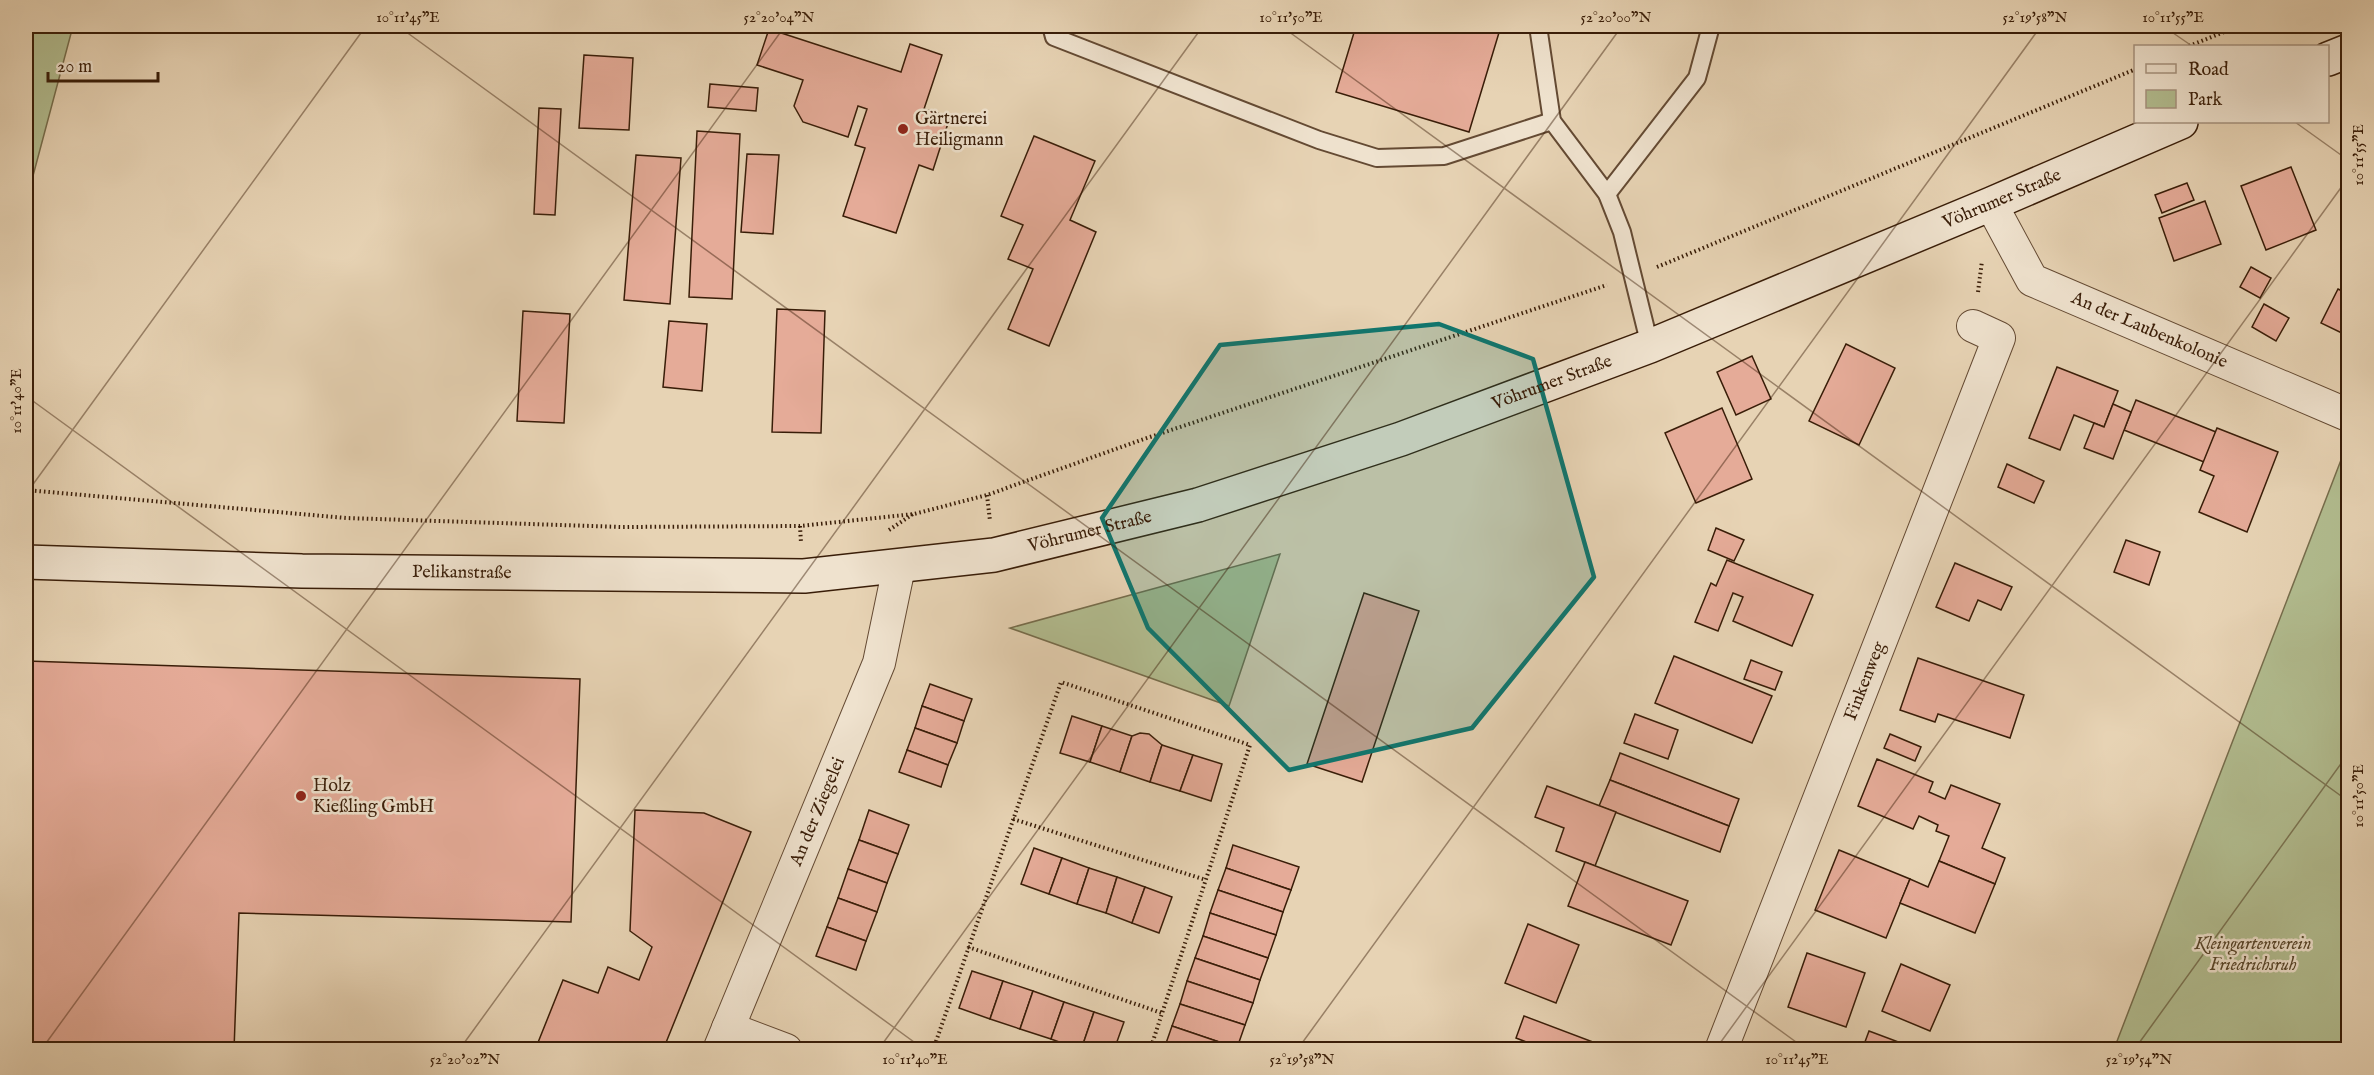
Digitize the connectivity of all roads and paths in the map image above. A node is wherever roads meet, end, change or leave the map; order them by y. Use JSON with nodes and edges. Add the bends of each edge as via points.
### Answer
{"nodes":[{"id":1,"x":1051,"y":26,"type":"edge"},
{"id":2,"x":1538,"y":26,"type":"edge"},
{"id":3,"x":1711,"y":26,"type":"edge"},
{"id":4,"x":2240,"y":26,"type":"edge"},
{"id":5,"x":2192,"y":45,"type":"edge"},
{"id":6,"x":2349,"y":51,"type":"edge"},
{"id":7,"x":2329,"y":59,"type":"edge"},
{"id":8,"x":2134,"y":70,"type":"edge"},
{"id":9,"x":1552,"y":122,"type":"junction"},
{"id":10,"x":2179,"y":123,"type":"edge"},
{"id":11,"x":1607,"y":194,"type":"junction"},
{"id":12,"x":1991,"y":204,"type":"junction"},
{"id":13,"x":1634,"y":276,"type":"junction"},
{"id":14,"x":1973,"y":326,"type":"dead end"},
{"id":15,"x":1650,"y":345,"type":"junction"},
{"id":16,"x":2349,"y":415,"type":"edge"},
{"id":17,"x":26,"y":490,"type":"edge"},
{"id":18,"x":26,"y":562,"type":"edge"},
{"id":19,"x":898,"y":567,"type":"junction"},
{"id":20,"x":1013,"y":819,"type":"junction"},
{"id":21,"x":1206,"y":880,"type":"junction"},
{"id":22,"x":968,"y":947,"type":"junction"},
{"id":23,"x":1162,"y":1013,"type":"junction"},
{"id":24,"x":724,"y":1039,"type":"edge"},
{"id":25,"x":786,"y":1050,"type":"edge"},
{"id":26,"x":933,"y":1050,"type":"edge"},
{"id":27,"x":1150,"y":1050,"type":"edge"},
{"id":28,"x":1721,"y":1050,"type":"edge"}],
"edges":[{"from":1,"to":9,"type":"lane","via":[[1054,38],[1319,140],[1377,158],[1444,156]]},
{"from":2,"to":9,"type":"lane"},
{"from":3,"to":11,"type":"lane","via":[[1697,78]]},
{"from":4,"to":5,"type":"path"},
{"from":6,"to":7,"type":"main road"},
{"from":8,"to":13,"type":"path"},
{"from":9,"to":11,"type":"lane"},
{"from":10,"to":12,"type":"main road","name":"Vöhrumer Straße"},
{"from":11,"to":13,"type":"lane"},
{"from":12,"to":15,"type":"main road","name":"Vöhrumer Straße"},
{"from":12,"to":16,"type":"street","name":"An der Laubenkolonie","via":[[2032,280]]},
{"from":13,"to":15,"type":"lane"},
{"from":13,"to":17,"type":"path","via":[[1140,440],[987,495],[914,514],[800,526],[622,527],[346,518]]},
{"from":14,"to":28,"type":"street","name":"Finkenweg","via":[[1999,338]]},
{"from":15,"to":19,"type":"main road","name":"Vöhrumer Straße","via":[[1401,439],[1198,505],[994,555]]},
{"from":18,"to":19,"type":"main road","name":"Pelikanstraße","via":[[302,571],[804,576]]},
{"from":19,"to":24,"type":"street","name":"An der Ziegelei","via":[[879,663]]},
{"from":20,"to":21,"type":"path"},
{"from":20,"to":21,"type":"path","via":[[1061,682],[1250,745]]},
{"from":20,"to":22,"type":"path"},
{"from":21,"to":23,"type":"path"},
{"from":22,"to":23,"type":"path"},
{"from":22,"to":26,"type":"path"},
{"from":23,"to":27,"type":"path"},
{"from":24,"to":25,"type":"street"}]}
